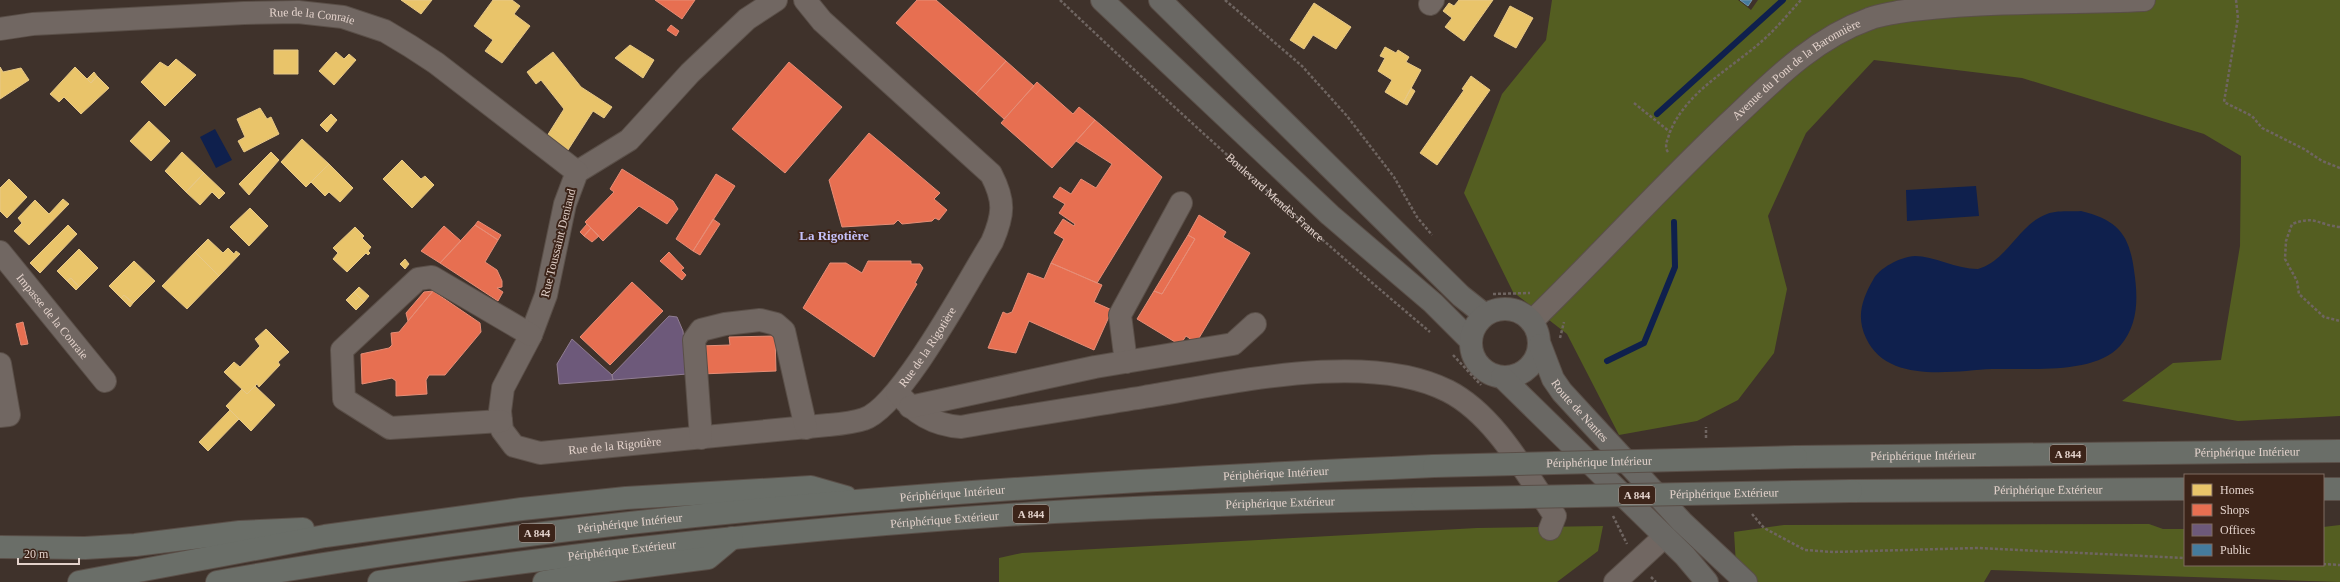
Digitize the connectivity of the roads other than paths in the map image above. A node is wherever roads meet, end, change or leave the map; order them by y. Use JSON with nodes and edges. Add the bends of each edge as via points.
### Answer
{"nodes":[{"id":1,"x":776,"y":0,"type":"edge"},
{"id":2,"x":804,"y":0,"type":"edge"},
{"id":3,"x":1102,"y":0,"type":"edge"},
{"id":4,"x":1160,"y":0,"type":"edge"},
{"id":5,"x":2144,"y":0,"type":"edge"},
{"id":6,"x":0,"y":30,"type":"edge"},
{"id":7,"x":577,"y":172,"type":"junction"},
{"id":8,"x":1182,"y":204,"type":"dead end"},
{"id":9,"x":0,"y":252,"type":"edge"},
{"id":10,"x":1485,"y":315,"type":"junction"},
{"id":11,"x":1532,"y":321,"type":"junction"},
{"id":12,"x":1255,"y":324,"type":"dead end"},
{"id":13,"x":531,"y":335,"type":"junction"},
{"id":14,"x":1471,"y":341,"type":"junction"},
{"id":15,"x":1540,"y":345,"type":"junction"},
{"id":16,"x":1126,"y":362,"type":"junction"},
{"id":17,"x":0,"y":364,"type":"edge"},
{"id":18,"x":105,"y":381,"type":"dead end"},
{"id":19,"x":1494,"y":383,"type":"junction"},
{"id":20,"x":903,"y":399,"type":"junction"},
{"id":21,"x":0,"y":416,"type":"edge"},
{"id":22,"x":501,"y":420,"type":"junction"},
{"id":23,"x":806,"y":428,"type":"junction"},
{"id":24,"x":701,"y":438,"type":"junction"},
{"id":25,"x":514,"y":446,"type":"joint"},
{"id":26,"x":2340,"y":451,"type":"edge"},
{"id":27,"x":2184,"y":489,"type":"edge"},
{"id":28,"x":2324,"y":489,"type":"edge"},
{"id":29,"x":2340,"y":489,"type":"edge"},
{"id":30,"x":859,"y":500,"type":"junction"},
{"id":31,"x":1682,"y":522,"type":"junction"},
{"id":32,"x":1550,"y":529,"type":"dead end"},
{"id":33,"x":325,"y":536,"type":"junction"},
{"id":34,"x":1664,"y":537,"type":"junction"},
{"id":35,"x":732,"y":538,"type":"junction"},
{"id":36,"x":0,"y":547,"type":"edge"},
{"id":37,"x":79,"y":582,"type":"edge"},
{"id":38,"x":217,"y":582,"type":"edge"},
{"id":39,"x":379,"y":582,"type":"edge"},
{"id":40,"x":544,"y":582,"type":"edge"},
{"id":41,"x":1615,"y":582,"type":"edge"},
{"id":42,"x":1707,"y":582,"type":"edge"},
{"id":43,"x":1746,"y":582,"type":"edge"}],
"edges":[{"from":1,"to":7,"type":"street","name":"Rue Toussaint Deniaud","via":[[747,20],[690,73],[629,140]]},
{"from":2,"to":20,"type":"street","name":"Rue de la Rigotière","via":[[822,21],[991,174],[999,190],[1002,206],[1000,224],[992,242],[911,374]]},
{"from":3,"to":14,"type":"main road","name":"Boulevard Mendès France","via":[[1330,214],[1432,303]]},
{"from":4,"to":10,"type":"main road","via":[[1461,296]]},
{"from":5,"to":11,"type":"street","name":"Avenue du Pont de la Baronnière","via":[[1954,3],[1870,18],[1833,36],[1795,61],[1682,166]]},
{"from":6,"to":7,"type":"street","name":"Rue de la Conraie","via":[[33,24],[244,13],[298,12],[343,17],[385,31],[417,50]]},
{"from":7,"to":13,"type":"street","name":"Rue Toussaint Deniaud","via":[[565,204],[546,295]]},
{"from":8,"to":16,"type":"street","via":[[1120,315]]},
{"from":9,"to":18,"type":"street","name":"Impasse de la Conraie"},
{"from":10,"to":11,"type":"main road","via":[[1497,310],[1510,309],[1519,311]]},
{"from":10,"to":14,"type":"main road","via":[[1474,328]]},
{"from":11,"to":15,"type":"main road","via":[[1538,332]]},
{"from":12,"to":16,"type":"street","via":[[1233,344]]},
{"from":13,"to":22,"type":"street","name":"Rue Toussaint Deniaud","via":[[503,388]]},
{"from":13,"to":22,"type":"street","via":[[432,277],[418,279],[342,350],[344,399],[390,428]]},
{"from":14,"to":19,"type":"main road","via":[[1472,352],[1480,366],[1493,375]]},
{"from":15,"to":19,"type":"main road","via":[[1531,366],[1518,375]]},
{"from":15,"to":31,"type":"main road","name":"Route de Nantes","via":[[1553,379],[1562,392]]},
{"from":16,"to":20,"type":"street"},
{"from":17,"to":21,"type":"street","via":[[9,415]]},
{"from":19,"to":34,"type":"main road"},
{"from":20,"to":23,"type":"street","name":"Rue de la Rigotière","via":[[887,404],[865,419]]},
{"from":20,"to":32,"type":"street","via":[[934,422],[961,427],[1297,373],[1360,372],[1419,379],[1449,391],[1472,406],[1492,426],[1555,516]]},
{"from":22,"to":25,"type":"street","name":"Rue Toussaint Deniaud","via":[[502,430]]},
{"from":23,"to":24,"type":"street","name":"Rue de la Rigotière"},
{"from":23,"to":24,"type":"street","via":[[784,331],[776,324],[760,320],[701,330],[694,340]]},
{"from":24,"to":25,"type":"street","name":"Rue de la Rigotière","via":[[540,453]]},
{"from":26,"to":30,"type":"highway","name":"Périphérique Intérieur","number":"A 844","bridge":true,"via":[[1796,457],[1434,466],[1132,481]]},
{"from":27,"to":35,"type":"highway","name":"Périphérique Extérieur","number":"A 844","bridge":true,"via":[[1851,491],[1258,503],[1055,512]]},
{"from":28,"to":29,"type":"highway"},
{"from":30,"to":33,"type":"highway","via":[[811,487],[626,498],[522,509]]},
{"from":30,"to":38,"type":"highway","name":"Périphérique Intérieur","number":"A 844","via":[[529,534],[370,556]]},
{"from":31,"to":34,"type":"main road"},
{"from":31,"to":43,"type":"main road","name":"Route de Nantes"},
{"from":33,"to":36,"type":"highway","via":[[301,528],[85,548]]},
{"from":33,"to":37,"type":"highway"},
{"from":34,"to":41,"type":"street"},
{"from":34,"to":42,"type":"main road"},
{"from":35,"to":39,"type":"highway","name":"Périphérique Extérieur","number":"A 844","via":[[546,559]]},
{"from":35,"to":40,"type":"highway","via":[[708,558]]}]}
